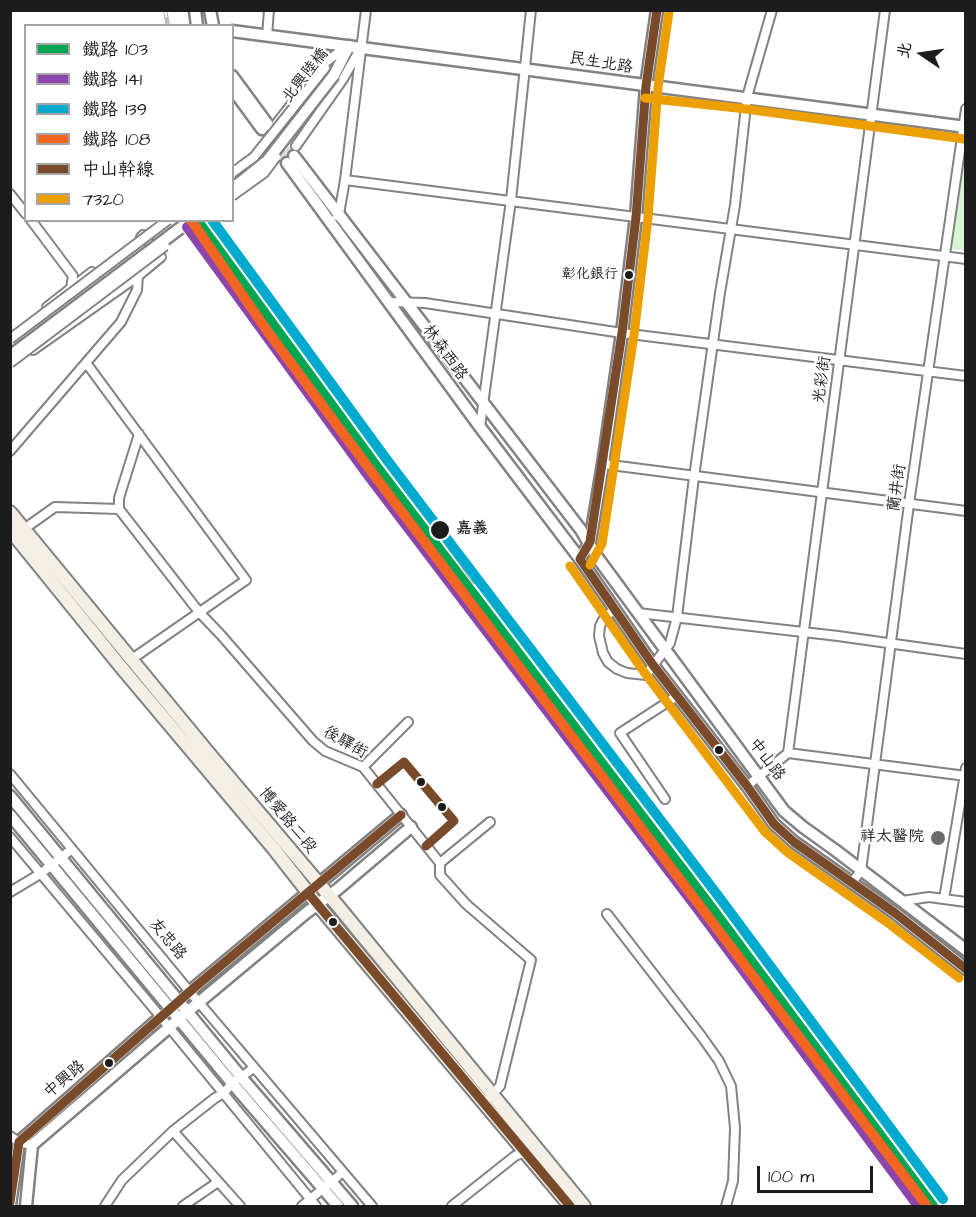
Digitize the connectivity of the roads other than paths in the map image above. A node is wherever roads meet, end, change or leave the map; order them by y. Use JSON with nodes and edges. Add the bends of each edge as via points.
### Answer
{"nodes":[{"id":1,"x":269,"y":10,"type":"edge"},
{"id":2,"x":366,"y":10,"type":"edge"},
{"id":3,"x":531,"y":10,"type":"edge"},
{"id":4,"x":657,"y":10,"type":"edge"},
{"id":5,"x":772,"y":10,"type":"edge"},
{"id":6,"x":885,"y":10,"type":"edge"},
{"id":7,"x":234,"y":31,"type":"edge"},
{"id":8,"x":267,"y":36,"type":"junction"},
{"id":9,"x":349,"y":46,"type":"junction"},
{"id":10,"x":361,"y":47,"type":"junction"},
{"id":11,"x":524,"y":68,"type":"junction"},
{"id":12,"x":330,"y":71,"type":"junction"},
{"id":13,"x":234,"y":79,"type":"edge"},
{"id":14,"x":646,"y":86,"type":"junction"},
{"id":15,"x":234,"y":90,"type":"edge"},
{"id":16,"x":747,"y":97,"type":"junction"},
{"id":17,"x":966,"y":109,"type":"edge"},
{"id":18,"x":872,"y":114,"type":"junction"},
{"id":19,"x":269,"y":125,"type":"junction"},
{"id":20,"x":964,"y":127,"type":"edge"},
{"id":21,"x":292,"y":155,"type":"junction"},
{"id":22,"x":234,"y":172,"type":"edge"},
{"id":23,"x":234,"y":179,"type":"edge"},
{"id":24,"x":345,"y":180,"type":"junction"},
{"id":25,"x":234,"y":187,"type":"edge"},
{"id":26,"x":10,"y":194,"type":"edge"},
{"id":27,"x":234,"y":194,"type":"edge"},
{"id":28,"x":511,"y":200,"type":"junction"},
{"id":29,"x":24,"y":212,"type":"edge"},
{"id":30,"x":339,"y":214,"type":"junction"},
{"id":31,"x":636,"y":217,"type":"junction"},
{"id":32,"x":32,"y":222,"type":"edge"},
{"id":33,"x":165,"y":222,"type":"edge"},
{"id":34,"x":176,"y":222,"type":"edge"},
{"id":35,"x":188,"y":222,"type":"edge"},
{"id":36,"x":196,"y":222,"type":"edge"},
{"id":37,"x":329,"y":222,"type":"junction"},
{"id":38,"x":732,"y":229,"type":"junction"},
{"id":39,"x":855,"y":244,"type":"junction"},
{"id":40,"x":945,"y":256,"type":"junction"},
{"id":41,"x":966,"y":259,"type":"edge"},
{"id":42,"x":138,"y":276,"type":"junction"},
{"id":43,"x":71,"y":288,"type":"junction"},
{"id":44,"x":405,"y":301,"type":"junction"},
{"id":45,"x":388,"y":302,"type":"junction"},
{"id":46,"x":494,"y":314,"type":"junction"},
{"id":47,"x":622,"y":333,"type":"junction"},
{"id":48,"x":10,"y":334,"type":"edge"},
{"id":49,"x":10,"y":339,"type":"edge"},
{"id":50,"x":713,"y":344,"type":"junction"},
{"id":51,"x":10,"y":347,"type":"edge"},
{"id":52,"x":10,"y":356,"type":"edge"},
{"id":53,"x":840,"y":360,"type":"junction"},
{"id":54,"x":87,"y":364,"type":"junction"},
{"id":55,"x":10,"y":365,"type":"edge"},
{"id":56,"x":929,"y":371,"type":"junction"},
{"id":57,"x":966,"y":376,"type":"edge"},
{"id":58,"x":483,"y":401,"type":"junction"},
{"id":59,"x":480,"y":428,"type":"junction"},
{"id":60,"x":139,"y":434,"type":"junction"},
{"id":61,"x":10,"y":451,"type":"edge"},
{"id":62,"x":603,"y":464,"type":"junction"},
{"id":63,"x":694,"y":477,"type":"junction"},
{"id":64,"x":822,"y":493,"type":"junction"},
{"id":65,"x":909,"y":504,"type":"junction"},
{"id":66,"x":119,"y":509,"type":"junction"},
{"id":67,"x":10,"y":512,"type":"edge"},
{"id":68,"x":966,"y":512,"type":"edge"},
{"id":69,"x":24,"y":529,"type":"junction"},
{"id":70,"x":10,"y":530,"type":"edge"},
{"id":71,"x":590,"y":542,"type":"junction"},
{"id":72,"x":580,"y":559,"type":"junction"},
{"id":73,"x":613,"y":610,"type":"junction"},
{"id":74,"x":199,"y":612,"type":"junction"},
{"id":75,"x":638,"y":613,"type":"junction"},
{"id":76,"x":677,"y":617,"type":"junction"},
{"id":77,"x":804,"y":632,"type":"junction"},
{"id":78,"x":892,"y":644,"type":"junction"},
{"id":79,"x":665,"y":650,"type":"junction"},
{"id":80,"x":966,"y":654,"type":"edge"},
{"id":81,"x":132,"y":659,"type":"junction"},
{"id":82,"x":653,"y":665,"type":"junction"},
{"id":83,"x":677,"y":696,"type":"junction"},
{"id":84,"x":408,"y":722,"type":"dead end"},
{"id":85,"x":788,"y":753,"type":"junction"},
{"id":86,"x":875,"y":766,"type":"junction"},
{"id":87,"x":363,"y":767,"type":"junction"},
{"id":88,"x":10,"y":774,"type":"edge"},
{"id":89,"x":965,"y":774,"type":"edge"},
{"id":90,"x":760,"y":777,"type":"junction"},
{"id":91,"x":747,"y":786,"type":"junction"},
{"id":92,"x":10,"y":796,"type":"edge"},
{"id":93,"x":664,"y":799,"type":"dead end"},
{"id":94,"x":10,"y":815,"type":"edge"},
{"id":95,"x":401,"y":815,"type":"junction"},
{"id":96,"x":490,"y":822,"type":"dead end"},
{"id":97,"x":411,"y":826,"type":"junction"},
{"id":98,"x":10,"y":837,"type":"edge"},
{"id":99,"x":72,"y":849,"type":"junction"},
{"id":100,"x":61,"y":858,"type":"junction"},
{"id":101,"x":440,"y":863,"type":"junction"},
{"id":102,"x":52,"y":865,"type":"junction"},
{"id":103,"x":861,"y":871,"type":"junction"},
{"id":104,"x":40,"y":874,"type":"junction"},
{"id":105,"x":852,"y":882,"type":"junction"},
{"id":106,"x":319,"y":885,"type":"junction"},
{"id":107,"x":10,"y":892,"type":"edge"},
{"id":108,"x":308,"y":893,"type":"junction"},
{"id":109,"x":329,"y":896,"type":"junction"},
{"id":110,"x":944,"y":899,"type":"junction"},
{"id":111,"x":902,"y":901,"type":"junction"},
{"id":112,"x":966,"y":902,"type":"edge"},
{"id":113,"x":317,"y":904,"type":"junction"},
{"id":114,"x":891,"y":910,"type":"junction"},
{"id":115,"x":607,"y":914,"type":"dead end"},
{"id":116,"x":966,"y":950,"type":"edge"},
{"id":117,"x":966,"y":969,"type":"edge"},
{"id":118,"x":190,"y":992,"type":"junction"},
{"id":119,"x":180,"y":1000,"type":"junction"},
{"id":120,"x":200,"y":1002,"type":"junction"},
{"id":121,"x":171,"y":1009,"type":"junction"},
{"id":122,"x":189,"y":1011,"type":"junction"},
{"id":123,"x":162,"y":1018,"type":"junction"},
{"id":124,"x":180,"y":1018,"type":"junction"},
{"id":125,"x":169,"y":1028,"type":"junction"},
{"id":126,"x":254,"y":1068,"type":"junction"},
{"id":127,"x":237,"y":1080,"type":"junction"},
{"id":128,"x":224,"y":1093,"type":"junction"},
{"id":129,"x":489,"y":1099,"type":"junction"},
{"id":130,"x":173,"y":1131,"type":"junction"},
{"id":131,"x":15,"y":1139,"type":"edge"},
{"id":132,"x":32,"y":1145,"type":"junction"},
{"id":133,"x":523,"y":1151,"type":"junction"},
{"id":134,"x":539,"y":1151,"type":"junction"},
{"id":135,"x":344,"y":1172,"type":"junction"},
{"id":136,"x":218,"y":1182,"type":"junction"},
{"id":137,"x":328,"y":1186,"type":"junction"},
{"id":138,"x":310,"y":1200,"type":"junction"},
{"id":139,"x":10,"y":1205,"type":"edge"},
{"id":140,"x":26,"y":1206,"type":"edge"},
{"id":141,"x":105,"y":1206,"type":"edge"},
{"id":142,"x":183,"y":1206,"type":"edge"},
{"id":143,"x":240,"y":1206,"type":"edge"},
{"id":144,"x":302,"y":1206,"type":"edge"},
{"id":145,"x":316,"y":1206,"type":"edge"},
{"id":146,"x":338,"y":1206,"type":"edge"},
{"id":147,"x":352,"y":1206,"type":"edge"},
{"id":148,"x":372,"y":1206,"type":"edge"},
{"id":149,"x":452,"y":1206,"type":"edge"},
{"id":150,"x":570,"y":1206,"type":"edge"},
{"id":151,"x":584,"y":1206,"type":"edge"},
{"id":152,"x":726,"y":1206,"type":"edge"}],
"edges":[{"from":1,"to":8,"type":"street"},
{"from":2,"to":10,"type":"street"},
{"from":3,"to":11,"type":"street"},
{"from":4,"to":14,"type":"street"},
{"from":5,"to":16,"type":"street"},
{"from":6,"to":18,"type":"street","name":"光彩街"},
{"from":7,"to":8,"type":"street","name":"民生北路"},
{"from":8,"to":9,"type":"street","name":"民生北路"},
{"from":9,"to":10,"type":"street","name":"民生北路"},
{"from":9,"to":12,"type":"street","name":"北興陸橋"},
{"from":9,"to":12,"type":"street"},
{"from":10,"to":11,"type":"street","name":"民生北路"},
{"from":10,"to":21,"type":"street"},
{"from":10,"to":24,"type":"street"},
{"from":11,"to":14,"type":"street","name":"民生北路"},
{"from":11,"to":28,"type":"street"},
{"from":12,"to":19,"type":"street"},
{"from":12,"to":22,"type":"street","bridge":true,"via":[[255,157]]},
{"from":12,"to":23,"type":"street","name":"北興陸橋","via":[[267,151]]},
{"from":12,"to":25,"type":"street","name":"北興陸橋","bridge":true,"via":[[267,161]]},
{"from":12,"to":27,"type":"street","bridge":true,"via":[[264,173]]},
{"from":13,"to":19,"type":"street"},
{"from":14,"to":16,"type":"street","name":"民生北路"},
{"from":14,"to":31,"type":"street"},
{"from":15,"to":19,"type":"street"},
{"from":16,"to":18,"type":"street","name":"民生北路"},
{"from":16,"to":38,"type":"street"},
{"from":17,"to":20,"type":"street","name":"蘭井街"},
{"from":18,"to":20,"type":"street","name":"民生北路"},
{"from":18,"to":39,"type":"street","name":"光彩街"},
{"from":20,"to":40,"type":"street","name":"蘭井街"},
{"from":21,"to":30,"type":"street","name":"林森西路"},
{"from":21,"to":37,"type":"street","name":"林森西路"},
{"from":24,"to":28,"type":"street"},
{"from":24,"to":30,"type":"street"},
{"from":26,"to":29,"type":"street"},
{"from":28,"to":31,"type":"street"},
{"from":28,"to":46,"type":"street"},
{"from":30,"to":37,"type":"street"},
{"from":30,"to":44,"type":"street","name":"林森西路"},
{"from":31,"to":38,"type":"street"},
{"from":31,"to":47,"type":"street"},
{"from":32,"to":43,"type":"street","via":[[73,276]]},
{"from":33,"to":49,"type":"street","bridge":true},
{"from":34,"to":51,"type":"street"},
{"from":35,"to":52,"type":"street","bridge":true},
{"from":36,"to":55,"type":"street","bridge":true},
{"from":37,"to":45,"type":"street","name":"林森西路"},
{"from":38,"to":39,"type":"street"},
{"from":38,"to":50,"type":"street"},
{"from":39,"to":40,"type":"street"},
{"from":39,"to":53,"type":"street","name":"光彩街"},
{"from":40,"to":41,"type":"street"},
{"from":40,"to":56,"type":"street","name":"蘭井街"},
{"from":42,"to":43,"type":"street","via":[[160,257],[143,235]]},
{"from":42,"to":54,"type":"street","via":[[137,290],[121,322]]},
{"from":42,"to":55,"type":"street"},
{"from":43,"to":48,"type":"street"},
{"from":44,"to":45,"type":"street"},
{"from":44,"to":46,"type":"street"},
{"from":44,"to":58,"type":"street","name":"林森西路"},
{"from":45,"to":59,"type":"street","name":"林森西路"},
{"from":46,"to":47,"type":"street"},
{"from":46,"to":58,"type":"street"},
{"from":47,"to":50,"type":"street"},
{"from":47,"to":62,"type":"street"},
{"from":50,"to":53,"type":"street"},
{"from":50,"to":63,"type":"street"},
{"from":53,"to":56,"type":"street"},
{"from":53,"to":64,"type":"street","name":"光彩街"},
{"from":54,"to":60,"type":"street"},
{"from":54,"to":61,"type":"street"},
{"from":56,"to":57,"type":"street"},
{"from":56,"to":65,"type":"street","name":"蘭井街"},
{"from":58,"to":59,"type":"street"},
{"from":58,"to":71,"type":"street","name":"林森西路"},
{"from":59,"to":72,"type":"street","name":"林森西路"},
{"from":60,"to":66,"type":"street"},
{"from":60,"to":74,"type":"street","via":[[246,580]]},
{"from":62,"to":63,"type":"street"},
{"from":62,"to":71,"type":"street"},
{"from":63,"to":64,"type":"street"},
{"from":63,"to":76,"type":"street"},
{"from":64,"to":65,"type":"street"},
{"from":64,"to":77,"type":"street","name":"光彩街"},
{"from":65,"to":68,"type":"street"},
{"from":65,"to":78,"type":"street","name":"蘭井街"},
{"from":66,"to":69,"type":"street","via":[[55,507]]},
{"from":66,"to":74,"type":"street","name":"後驛街"},
{"from":67,"to":69,"type":"main road","name":"博愛路二段"},
{"from":69,"to":81,"type":"main road","name":"博愛路二段"},
{"from":70,"to":108,"type":"main road","name":"博愛路二段"},
{"from":71,"to":72,"type":"street"},
{"from":71,"to":75,"type":"street","name":"中山路"},
{"from":72,"to":73,"type":"street","name":"中山路"},
{"from":73,"to":82,"type":"street","name":"中山路"},
{"from":73,"to":82,"type":"street","via":[[600,626],[600,643],[608,662],[627,673],[646,675]]},
{"from":74,"to":81,"type":"street"},
{"from":74,"to":87,"type":"street","name":"後驛街","via":[[312,741],[325,751]]},
{"from":75,"to":76,"type":"street"},
{"from":75,"to":79,"type":"street","name":"中山路"},
{"from":76,"to":77,"type":"street"},
{"from":76,"to":79,"type":"street"},
{"from":77,"to":78,"type":"street"},
{"from":77,"to":85,"type":"street","name":"光彩街"},
{"from":78,"to":80,"type":"street"},
{"from":78,"to":86,"type":"street","name":"蘭井街"},
{"from":79,"to":82,"type":"street"},
{"from":79,"to":90,"type":"street","name":"中山路"},
{"from":81,"to":106,"type":"main road","name":"博愛路二段"},
{"from":82,"to":83,"type":"street","name":"中山路"},
{"from":83,"to":91,"type":"street","name":"中山路"},
{"from":83,"to":93,"type":"street","via":[[620,733]]},
{"from":84,"to":87,"type":"street"},
{"from":85,"to":86,"type":"street"},
{"from":85,"to":90,"type":"street"},
{"from":86,"to":89,"type":"street"},
{"from":86,"to":103,"type":"street","name":"蘭井街"},
{"from":87,"to":95,"type":"street","name":"後驛街"},
{"from":88,"to":99,"type":"street","name":"友忠路"},
{"from":89,"to":110,"type":"street"},
{"from":90,"to":91,"type":"street"},
{"from":90,"to":103,"type":"street","name":"中山路","via":[[791,818]]},
{"from":91,"to":105,"type":"street","name":"中山路","via":[[779,829]]},
{"from":92,"to":100,"type":"street","name":"友忠路"},
{"from":94,"to":102,"type":"street","name":"友忠路"},
{"from":95,"to":97,"type":"street","name":"後驛街"},
{"from":95,"to":106,"type":"street","name":"中興路"},
{"from":96,"to":101,"type":"street"},
{"from":97,"to":101,"type":"street","name":"後驛街"},
{"from":97,"to":109,"type":"street","name":"中興路"},
{"from":98,"to":104,"type":"street"},
{"from":99,"to":100,"type":"street"},
{"from":99,"to":118,"type":"street","name":"友忠路"},
{"from":100,"to":102,"type":"street"},
{"from":100,"to":119,"type":"street","name":"友忠路"},
{"from":101,"to":129,"type":"street","name":"後驛街","via":[[440,875],[466,904],[531,960],[500,1086]]},
{"from":102,"to":104,"type":"street"},
{"from":102,"to":121,"type":"street","name":"友忠路"},
{"from":103,"to":105,"type":"street"},
{"from":103,"to":111,"type":"street","name":"中山路"},
{"from":104,"to":107,"type":"street"},
{"from":104,"to":123,"type":"street"},
{"from":105,"to":114,"type":"street","name":"中山路"},
{"from":106,"to":108,"type":"street","name":"中興路"},
{"from":106,"to":109,"type":"main road","name":"博愛路二段"},
{"from":108,"to":113,"type":"main road","name":"博愛路二段"},
{"from":108,"to":118,"type":"street","name":"中興路"},
{"from":109,"to":113,"type":"street","name":"中興路"},
{"from":109,"to":129,"type":"main road","name":"博愛路二段"},
{"from":110,"to":111,"type":"street"},
{"from":110,"to":112,"type":"street"},
{"from":111,"to":114,"type":"street"},
{"from":111,"to":116,"type":"street","name":"中山路"},
{"from":113,"to":120,"type":"street","name":"中興路"},
{"from":113,"to":129,"type":"main road","name":"博愛路二段"},
{"from":114,"to":117,"type":"street","name":"中山路"},
{"from":115,"to":152,"type":"street","via":[[702,1037],[731,1086],[735,1128],[733,1181]]},
{"from":118,"to":119,"type":"street","name":"中興路"},
{"from":118,"to":120,"type":"street","name":"友忠路"},
{"from":119,"to":121,"type":"street","name":"中興路"},
{"from":119,"to":122,"type":"street","name":"友忠路"},
{"from":120,"to":122,"type":"street","name":"中興路"},
{"from":120,"to":126,"type":"street","name":"友忠路"},
{"from":121,"to":123,"type":"street","name":"中興路"},
{"from":121,"to":124,"type":"street","name":"友忠路"},
{"from":122,"to":124,"type":"street","name":"中興路"},
{"from":122,"to":127,"type":"street","name":"友忠路"},
{"from":123,"to":125,"type":"street"},
{"from":123,"to":131,"type":"street","name":"中興路"},
{"from":124,"to":125,"type":"street","name":"中興路"},
{"from":124,"to":127,"type":"street","name":"友忠路"},
{"from":125,"to":128,"type":"street"},
{"from":125,"to":132,"type":"street","name":"中興路"},
{"from":126,"to":127,"type":"street"},
{"from":126,"to":135,"type":"street","name":"友忠路"},
{"from":127,"to":128,"type":"street"},
{"from":127,"to":137,"type":"street","name":"友忠路"},
{"from":128,"to":130,"type":"street"},
{"from":128,"to":138,"type":"street"},
{"from":129,"to":133,"type":"main road","name":"博愛路二段"},
{"from":129,"to":134,"type":"main road","name":"博愛路二段"},
{"from":130,"to":136,"type":"street"},
{"from":130,"to":141,"type":"street","via":[[122,1180]]},
{"from":131,"to":132,"type":"street"},
{"from":131,"to":139,"type":"street"},
{"from":132,"to":140,"type":"street"},
{"from":133,"to":134,"type":"street"},
{"from":133,"to":149,"type":"street"},
{"from":133,"to":150,"type":"main road","name":"博愛路二段"},
{"from":134,"to":151,"type":"main road","name":"博愛路二段"},
{"from":135,"to":137,"type":"street"},
{"from":135,"to":148,"type":"street","name":"友忠路"},
{"from":136,"to":142,"type":"street"},
{"from":136,"to":143,"type":"street"},
{"from":137,"to":138,"type":"street"},
{"from":137,"to":146,"type":"street","name":"友忠路"},
{"from":137,"to":147,"type":"street","name":"友忠路"},
{"from":138,"to":144,"type":"street"},
{"from":138,"to":145,"type":"street"}]}
